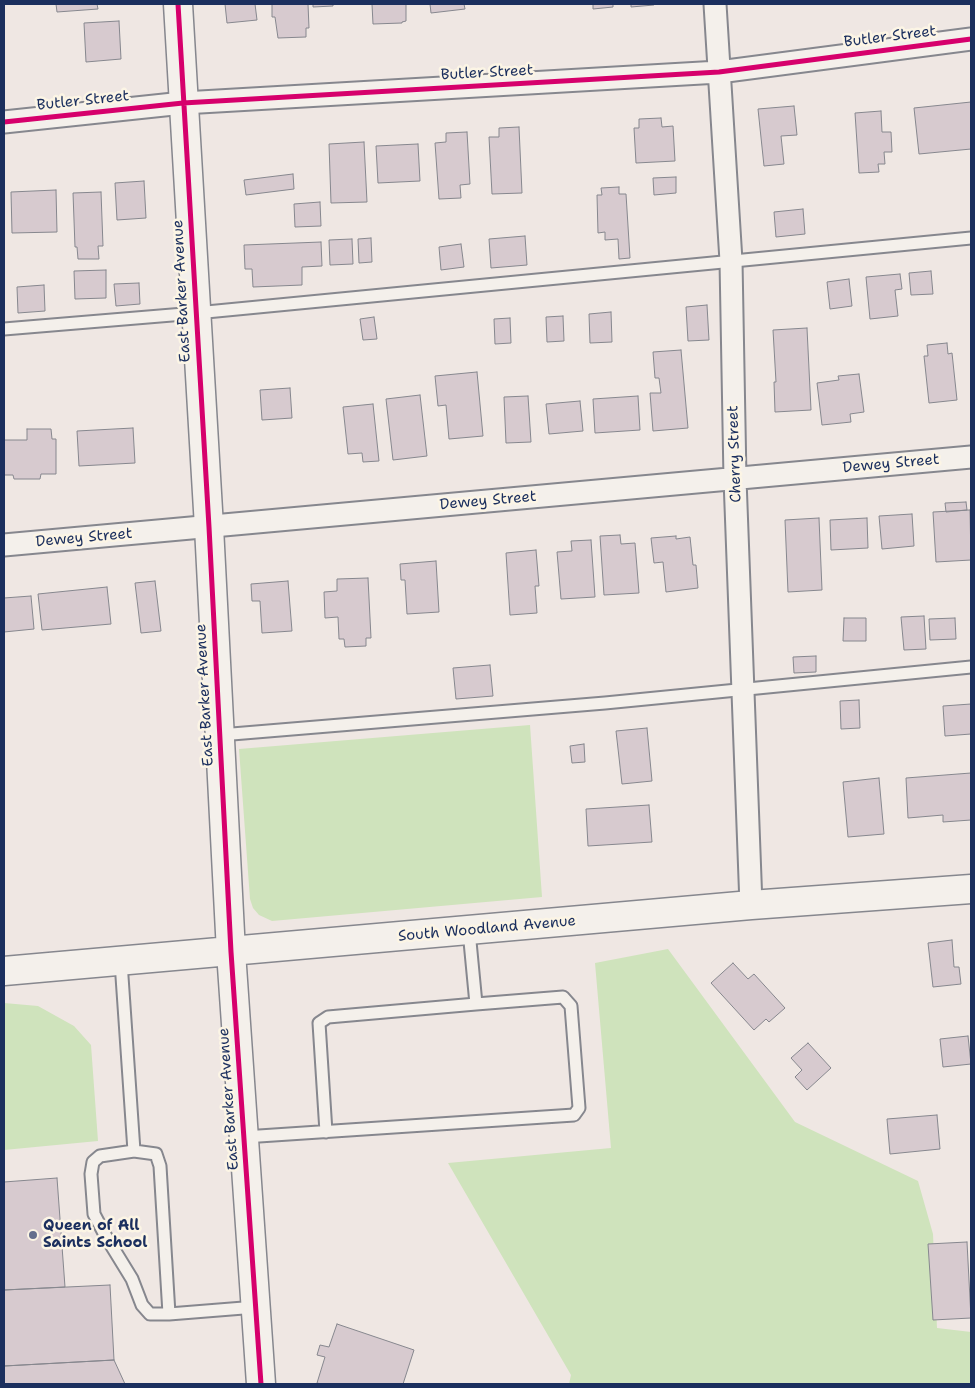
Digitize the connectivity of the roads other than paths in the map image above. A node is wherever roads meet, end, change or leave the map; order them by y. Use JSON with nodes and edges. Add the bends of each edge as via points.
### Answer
{"nodes":[{"id":1,"x":178,"y":4,"type":"edge"},
{"id":2,"x":715,"y":4,"type":"edge"},
{"id":3,"x":971,"y":39,"type":"edge"},
{"id":4,"x":719,"y":72,"type":"junction"},
{"id":5,"x":183,"y":103,"type":"junction"},
{"id":6,"x":4,"y":122,"type":"edge"},
{"id":7,"x":971,"y":238,"type":"edge"},
{"id":8,"x":730,"y":261,"type":"junction"},
{"id":9,"x":196,"y":313,"type":"junction"},
{"id":10,"x":4,"y":329,"type":"edge"},
{"id":11,"x":971,"y":457,"type":"edge"},
{"id":12,"x":735,"y":479,"type":"junction"},
{"id":13,"x":208,"y":527,"type":"junction"},
{"id":14,"x":4,"y":545,"type":"edge"},
{"id":15,"x":971,"y":667,"type":"edge"},
{"id":16,"x":744,"y":690,"type":"junction"},
{"id":17,"x":220,"y":735,"type":"junction"},
{"id":18,"x":971,"y":889,"type":"edge"},
{"id":19,"x":752,"y":905,"type":"junction"},
{"id":20,"x":469,"y":931,"type":"junction"},
{"id":21,"x":231,"y":952,"type":"junction"},
{"id":22,"x":121,"y":962,"type":"junction"},
{"id":23,"x":4,"y":971,"type":"edge"},
{"id":24,"x":476,"y":1004,"type":"junction"},
{"id":25,"x":326,"y":1132,"type":"junction"},
{"id":26,"x":244,"y":1137,"type":"junction"},
{"id":27,"x":134,"y":1151,"type":"junction"},
{"id":28,"x":256,"y":1307,"type":"junction"},
{"id":29,"x":169,"y":1314,"type":"junction"},
{"id":30,"x":261,"y":1384,"type":"edge"}],
"edges":[{"from":1,"to":5,"type":"street","name":"East Barker Avenue"},
{"from":2,"to":4,"type":"street","name":"Cherry Street"},
{"from":3,"to":4,"type":"street","name":"Butler Street"},
{"from":4,"to":5,"type":"street","name":"Butler Street"},
{"from":4,"to":8,"type":"street","name":"Cherry Street"},
{"from":5,"to":6,"type":"street","name":"Butler Street"},
{"from":5,"to":9,"type":"street","name":"East Barker Avenue"},
{"from":7,"to":8,"type":"lane"},
{"from":8,"to":9,"type":"lane"},
{"from":8,"to":12,"type":"street","name":"Cherry Street"},
{"from":9,"to":10,"type":"lane"},
{"from":9,"to":13,"type":"street","name":"East Barker Avenue"},
{"from":11,"to":12,"type":"street","name":"Dewey Street"},
{"from":12,"to":13,"type":"street","name":"Dewey Street"},
{"from":12,"to":16,"type":"street","name":"Cherry Street"},
{"from":13,"to":14,"type":"street","name":"Dewey Street"},
{"from":13,"to":17,"type":"street","name":"East Barker Avenue"},
{"from":15,"to":16,"type":"lane"},
{"from":16,"to":17,"type":"lane"},
{"from":16,"to":19,"type":"street","name":"Cherry Street"},
{"from":17,"to":21,"type":"street","name":"East Barker Avenue"},
{"from":18,"to":19,"type":"street","name":"South Woodland Avenue"},
{"from":19,"to":20,"type":"street","name":"South Woodland Avenue"},
{"from":20,"to":21,"type":"street","name":"South Woodland Avenue"},
{"from":20,"to":24,"type":"lane"},
{"from":21,"to":22,"type":"street","name":"South Woodland Avenue"},
{"from":21,"to":26,"type":"street","name":"East Barker Avenue"},
{"from":22,"to":23,"type":"street","name":"South Woodland Avenue"},
{"from":22,"to":27,"type":"lane"},
{"from":24,"to":25,"type":"lane","via":[[328,1017],[319,1023]]},
{"from":24,"to":25,"type":"lane","via":[[563,997],[571,1006],[579,1108],[574,1115]]},
{"from":25,"to":26,"type":"lane"},
{"from":26,"to":28,"type":"street","name":"East Barker Avenue"},
{"from":27,"to":29,"type":"lane","via":[[156,1154],[160,1166]]},
{"from":27,"to":29,"type":"lane","via":[[100,1156],[93,1162],[94,1214],[132,1279],[142,1305],[150,1314]]},
{"from":28,"to":29,"type":"lane"},
{"from":28,"to":30,"type":"street","name":"East Barker Avenue"}]}
